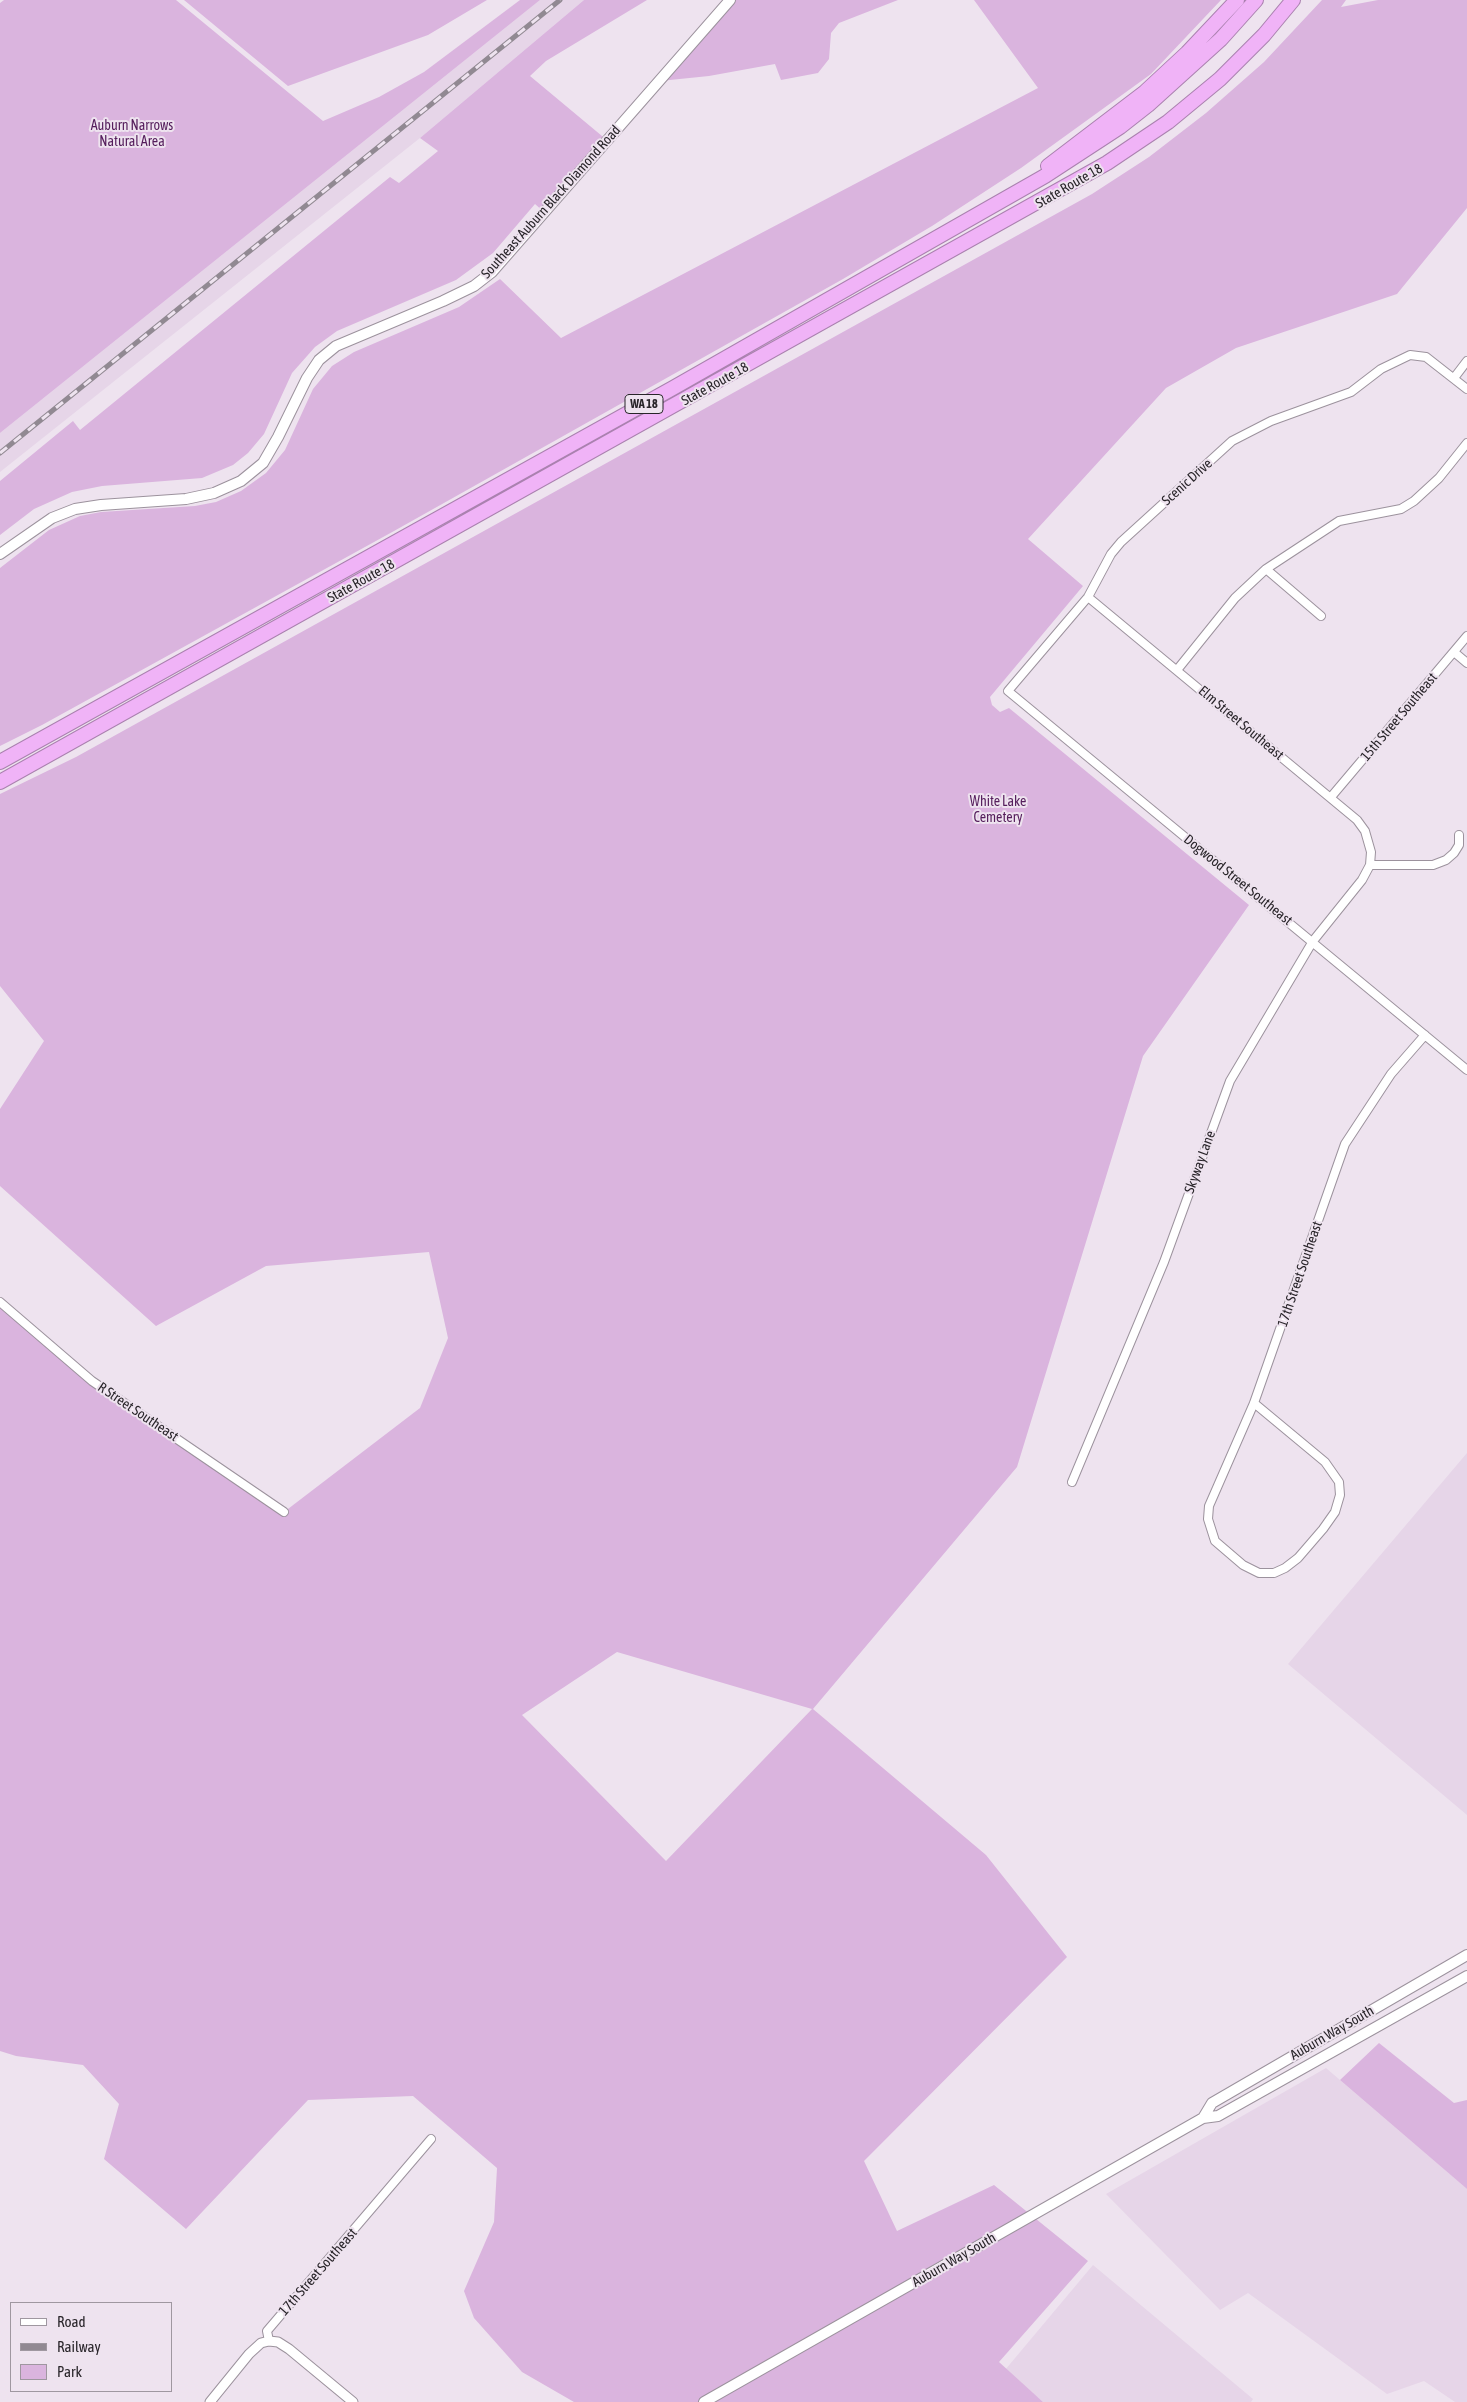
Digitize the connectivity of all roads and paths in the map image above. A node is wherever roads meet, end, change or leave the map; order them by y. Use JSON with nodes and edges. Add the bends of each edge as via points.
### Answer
{"nodes":[{"id":1,"x":730,"y":0,"type":"edge"},
{"id":2,"x":1236,"y":0,"type":"edge"},
{"id":3,"x":1256,"y":0,"type":"edge"},
{"id":4,"x":1293,"y":0,"type":"edge"},
{"id":5,"x":1304,"y":0,"type":"edge"},
{"id":6,"x":1264,"y":35,"type":"junction"},
{"id":7,"x":1012,"y":195,"type":"junction"},
{"id":8,"x":1467,"y":361,"type":"edge"},
{"id":9,"x":1454,"y":378,"type":"junction"},
{"id":10,"x":1467,"y":389,"type":"edge"},
{"id":11,"x":1467,"y":443,"type":"edge"},
{"id":12,"x":0,"y":554,"type":"edge"},
{"id":13,"x":1266,"y":569,"type":"junction"},
{"id":14,"x":1088,"y":597,"type":"junction"},
{"id":15,"x":1321,"y":616,"type":"dead end"},
{"id":16,"x":1467,"y":636,"type":"edge"},
{"id":17,"x":1454,"y":652,"type":"junction"},
{"id":18,"x":1467,"y":663,"type":"edge"},
{"id":19,"x":1177,"y":670,"type":"junction"},
{"id":20,"x":1008,"y":691,"type":"joint"},
{"id":21,"x":0,"y":762,"type":"edge"},
{"id":22,"x":0,"y":782,"type":"edge"},
{"id":23,"x":1331,"y":797,"type":"junction"},
{"id":24,"x":1459,"y":835,"type":"dead end"},
{"id":25,"x":1370,"y":865,"type":"junction"},
{"id":26,"x":1313,"y":941,"type":"junction"},
{"id":27,"x":1425,"y":1035,"type":"junction"},
{"id":28,"x":1467,"y":1070,"type":"edge"},
{"id":29,"x":0,"y":1302,"type":"edge"},
{"id":30,"x":1254,"y":1403,"type":"junction"},
{"id":31,"x":1072,"y":1482,"type":"dead end"},
{"id":32,"x":284,"y":1512,"type":"dead end"},
{"id":33,"x":1467,"y":1955,"type":"edge"},
{"id":34,"x":1467,"y":1976,"type":"edge"},
{"id":35,"x":1203,"y":2118,"type":"junction"},
{"id":36,"x":432,"y":2140,"type":"dead end"},
{"id":37,"x":269,"y":2340,"type":"junction"},
{"id":38,"x":210,"y":2402,"type":"edge"},
{"id":39,"x":353,"y":2402,"type":"edge"},
{"id":40,"x":704,"y":2402,"type":"edge"}],
"edges":[{"from":1,"to":12,"type":"main road","name":"Southeast Auburn Black Diamond Road","via":[[492,272],[474,286],[443,301],[336,346],[319,360],[263,463],[241,481],[214,493],[186,499],[75,509],[52,518]]},
{"from":2,"to":7,"type":"highway","via":[[1145,92]]},
{"from":3,"to":7,"type":"highway","name":"State Route 18","number":"WA 18","via":[[1221,39],[1148,105],[1080,155]]},
{"from":4,"to":6,"type":"highway","name":"State Route 18","number":"WA 18"},
{"from":5,"to":6,"type":"highway","via":[[1282,25]]},
{"from":6,"to":22,"type":"highway","name":"State Route 18","number":"WA 18","via":[[1220,79],[1168,122],[1066,189]]},
{"from":7,"to":21,"type":"highway","name":"State Route 18","number":"WA 18","via":[[673,388]]},
{"from":8,"to":9,"type":"street"},
{"from":9,"to":10,"type":"street"},
{"from":9,"to":14,"type":"street","name":"Scenic Drive","via":[[1426,357],[1410,355],[1397,360],[1351,392],[1272,421],[1232,441],[1121,542]]},
{"from":11,"to":13,"type":"street","via":[[1439,478],[1414,501],[1401,509],[1339,521]]},
{"from":13,"to":15,"type":"street"},
{"from":13,"to":19,"type":"street","via":[[1235,598]]},
{"from":14,"to":19,"type":"street","name":"Elm Street Southeast"},
{"from":14,"to":20,"type":"street","name":"Scenic Drive"},
{"from":16,"to":17,"type":"street","name":"15th Street Southeast"},
{"from":17,"to":18,"type":"street"},
{"from":17,"to":23,"type":"street","name":"15th Street Southeast"},
{"from":19,"to":23,"type":"street","name":"Elm Street Southeast"},
{"from":20,"to":26,"type":"street","name":"Dogwood Street Southeast"},
{"from":23,"to":25,"type":"street","name":"Elm Street Southeast","via":[[1365,831],[1371,852]]},
{"from":24,"to":25,"type":"street","via":[[1459,845],[1454,853],[1433,865]]},
{"from":25,"to":26,"type":"street","name":"Skyway Lane","via":[[1350,897]]},
{"from":26,"to":27,"type":"street","name":"Dogwood Street Southeast"},
{"from":26,"to":31,"type":"street","name":"Skyway Lane","via":[[1230,1081],[1164,1262]]},
{"from":27,"to":28,"type":"street","name":"Dogwood Street Southeast"},
{"from":27,"to":30,"type":"street","name":"17th Street Southeast","via":[[1391,1074],[1345,1144]]},
{"from":29,"to":32,"type":"street","name":"R Street Southeast","via":[[92,1381]]},
{"from":30,"to":30,"type":"street","name":"17th Street Southeast","via":[[1325,1462],[1339,1482],[1340,1495],[1335,1512],[1298,1558],[1274,1573],[1259,1573],[1243,1566],[1215,1541],[1208,1519],[1209,1506]]},
{"from":33,"to":35,"type":"main road","name":"Auburn Way South","via":[[1212,2103]]},
{"from":34,"to":35,"type":"main road","name":"Auburn Way South","via":[[1218,2116]]},
{"from":35,"to":40,"type":"main road","name":"Auburn Way South"},
{"from":36,"to":37,"type":"street","name":"17th Street Southeast","via":[[267,2331]]},
{"from":37,"to":38,"type":"street","via":[[249,2354]]},
{"from":37,"to":39,"type":"street","via":[[289,2349]]}]}
